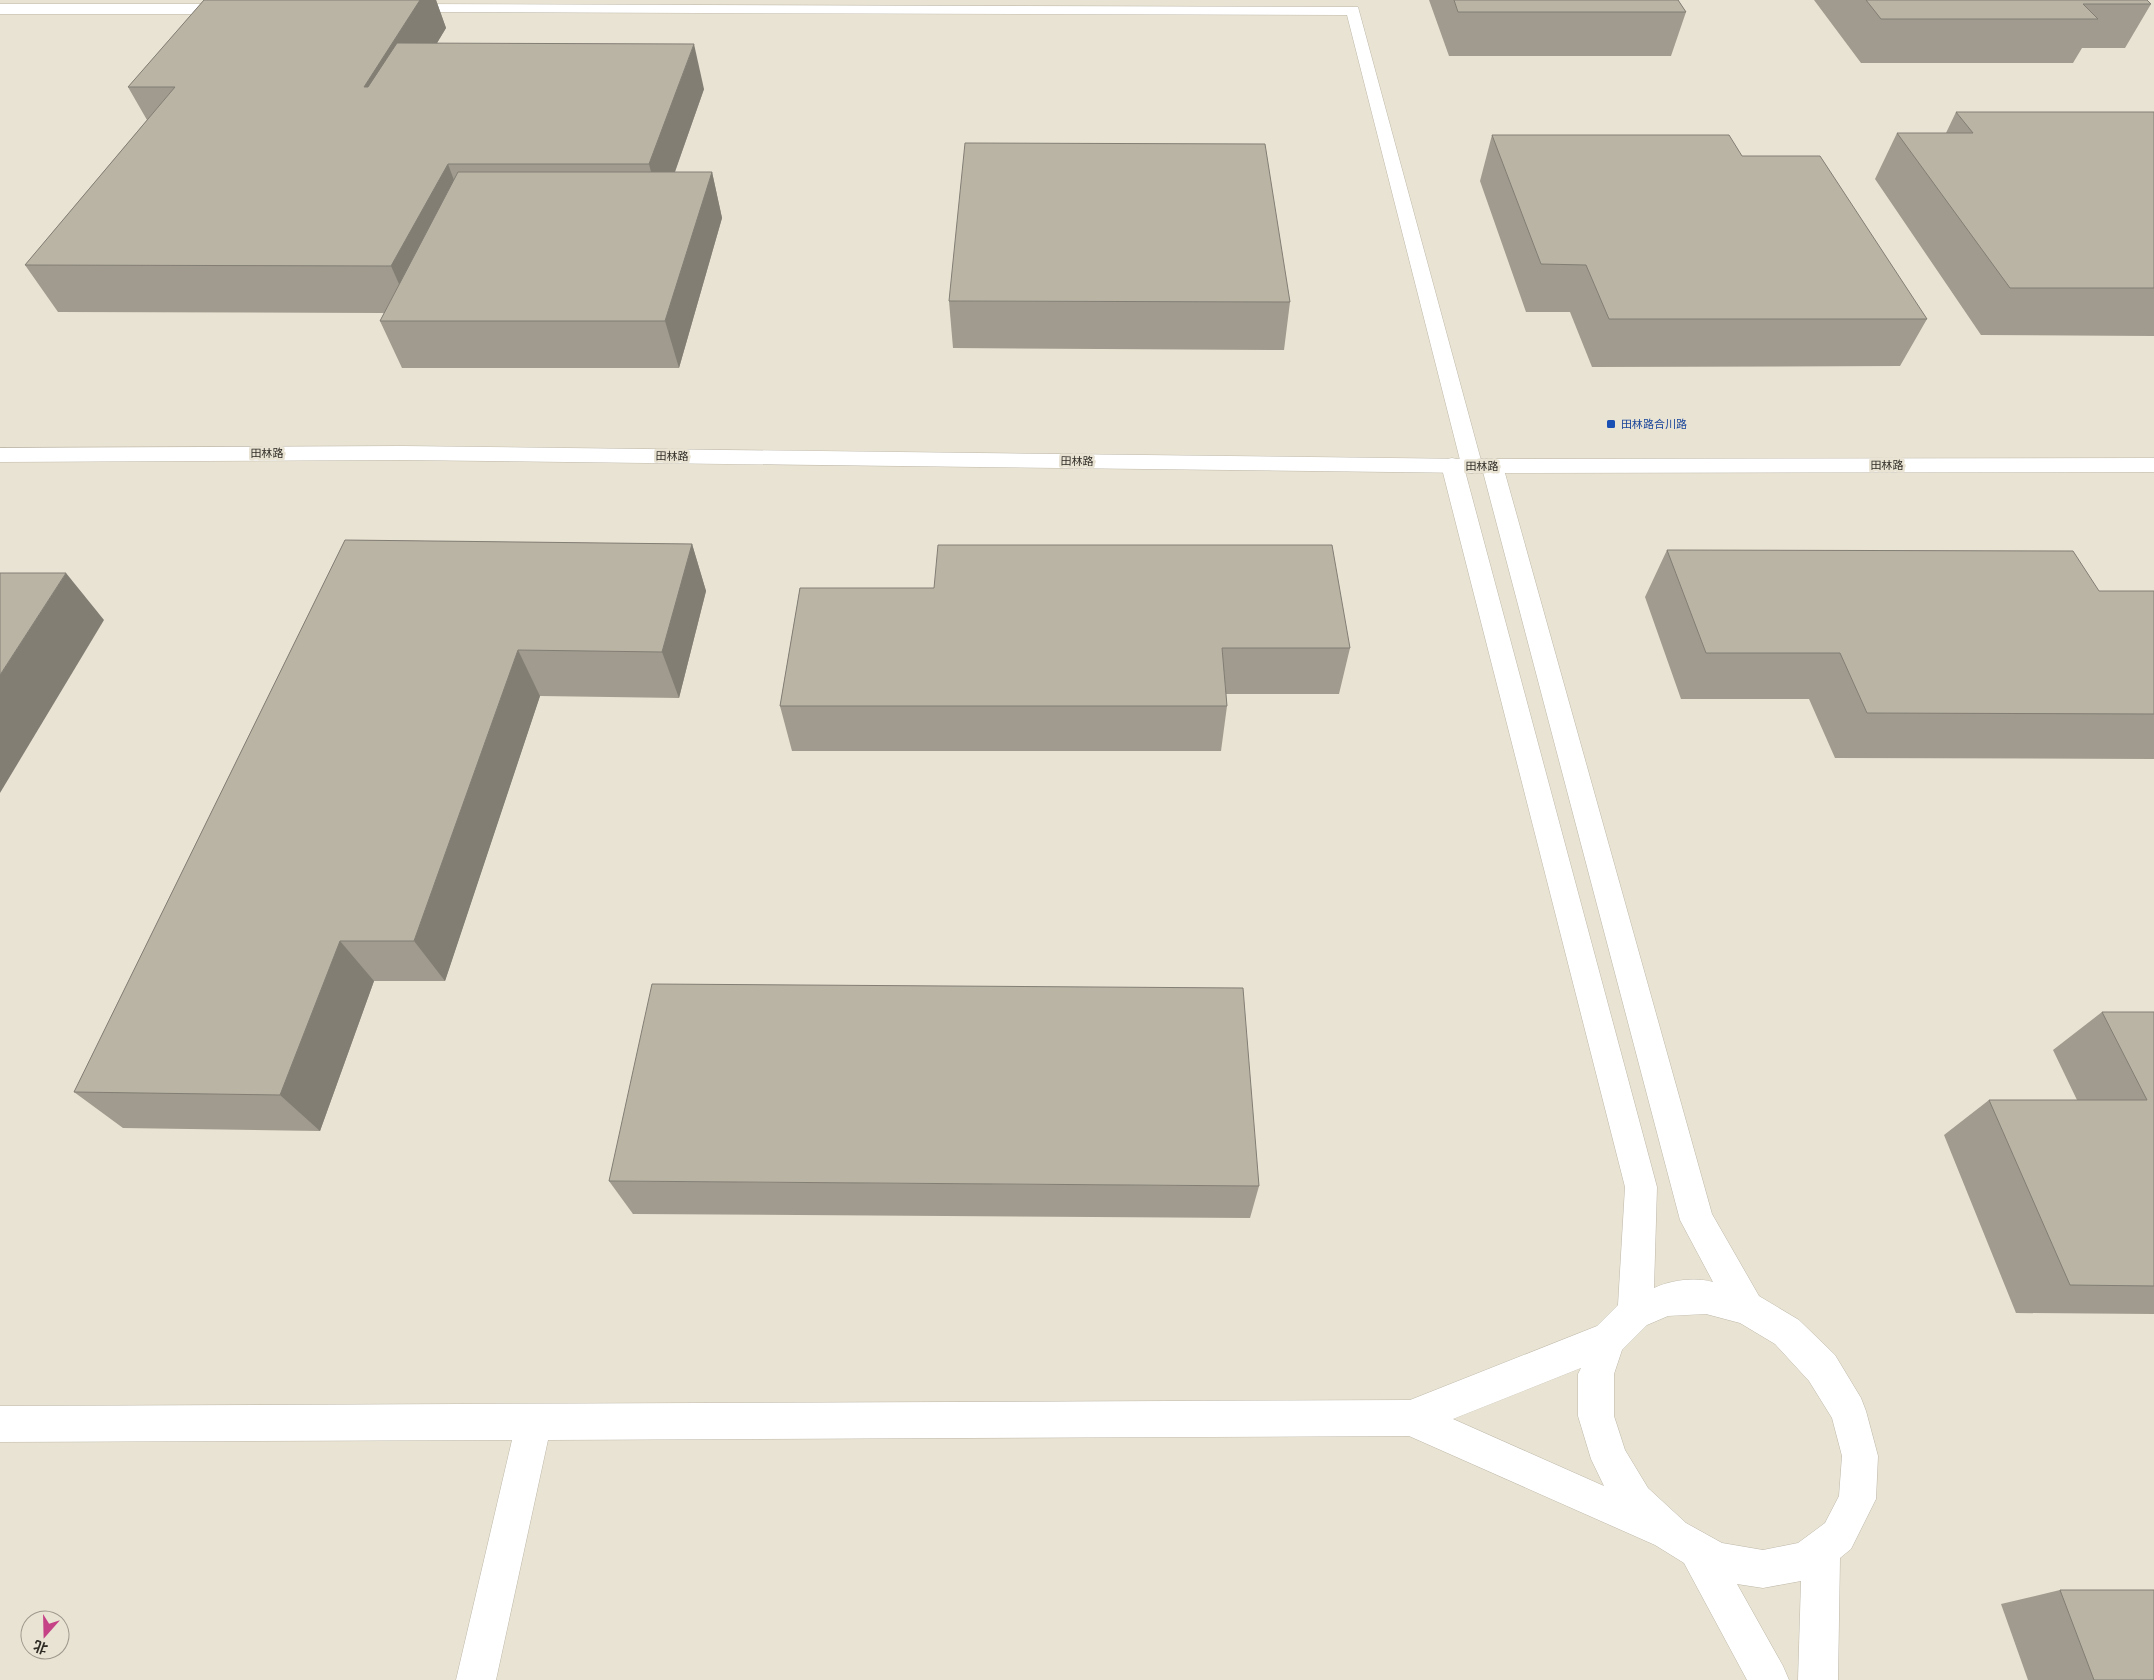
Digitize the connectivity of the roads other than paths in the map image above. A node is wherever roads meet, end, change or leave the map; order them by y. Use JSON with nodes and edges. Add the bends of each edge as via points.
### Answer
{"nodes":[{"id":1,"x":1352,"y":5,"type":"edge"},
{"id":2,"x":0,"y":9,"type":"edge"},
{"id":3,"x":249,"y":9,"type":"edge"},
{"id":4,"x":388,"y":9,"type":"edge"},
{"id":5,"x":0,"y":455,"type":"edge"},
{"id":6,"x":2154,"y":464,"type":"edge"},
{"id":7,"x":1472,"y":466,"type":"junction"},
{"id":8,"x":1747,"y":1308,"type":"junction"},
{"id":9,"x":1634,"y":1313,"type":"junction"},
{"id":10,"x":1609,"y":1339,"type":"junction"},
{"id":11,"x":1410,"y":1418,"type":"junction"},
{"id":12,"x":534,"y":1422,"type":"junction"},
{"id":13,"x":0,"y":1424,"type":"edge"},
{"id":14,"x":1685,"y":1543,"type":"junction"},
{"id":15,"x":1821,"y":1550,"type":"junction"},
{"id":16,"x":476,"y":1680,"type":"edge"},
{"id":17,"x":1769,"y":1680,"type":"edge"},
{"id":18,"x":1818,"y":1680,"type":"edge"}],
"edges":[{"from":1,"to":4,"type":"street"},
{"from":1,"to":7,"type":"street"},
{"from":2,"to":3,"type":"street"},
{"from":5,"to":7,"type":"street","name":"田林路","via":[[402,453]]},
{"from":6,"to":7,"type":"street","name":"田林路"},
{"from":7,"to":8,"type":"street","via":[[1696,1220]]},
{"from":7,"to":9,"type":"street","via":[[1641,1187],[1640,1252]]},
{"from":8,"to":9,"type":"street","via":[[1706,1297],[1668,1299]]},
{"from":8,"to":15,"type":"street","via":[[1787,1332],[1822,1368],[1848,1411],[1860,1456],[1856,1499],[1838,1536]]},
{"from":9,"to":10,"type":"street"},
{"from":10,"to":11,"type":"street"},
{"from":10,"to":14,"type":"street","via":[[1596,1374],[1596,1416],[1609,1459],[1635,1501]]},
{"from":11,"to":12,"type":"street"},
{"from":11,"to":14,"type":"street"},
{"from":12,"to":13,"type":"street"},
{"from":12,"to":16,"type":"street"},
{"from":14,"to":15,"type":"street","via":[[1717,1561],[1763,1569],[1806,1561]]},
{"from":14,"to":17,"type":"street"},
{"from":15,"to":18,"type":"street"}]}
